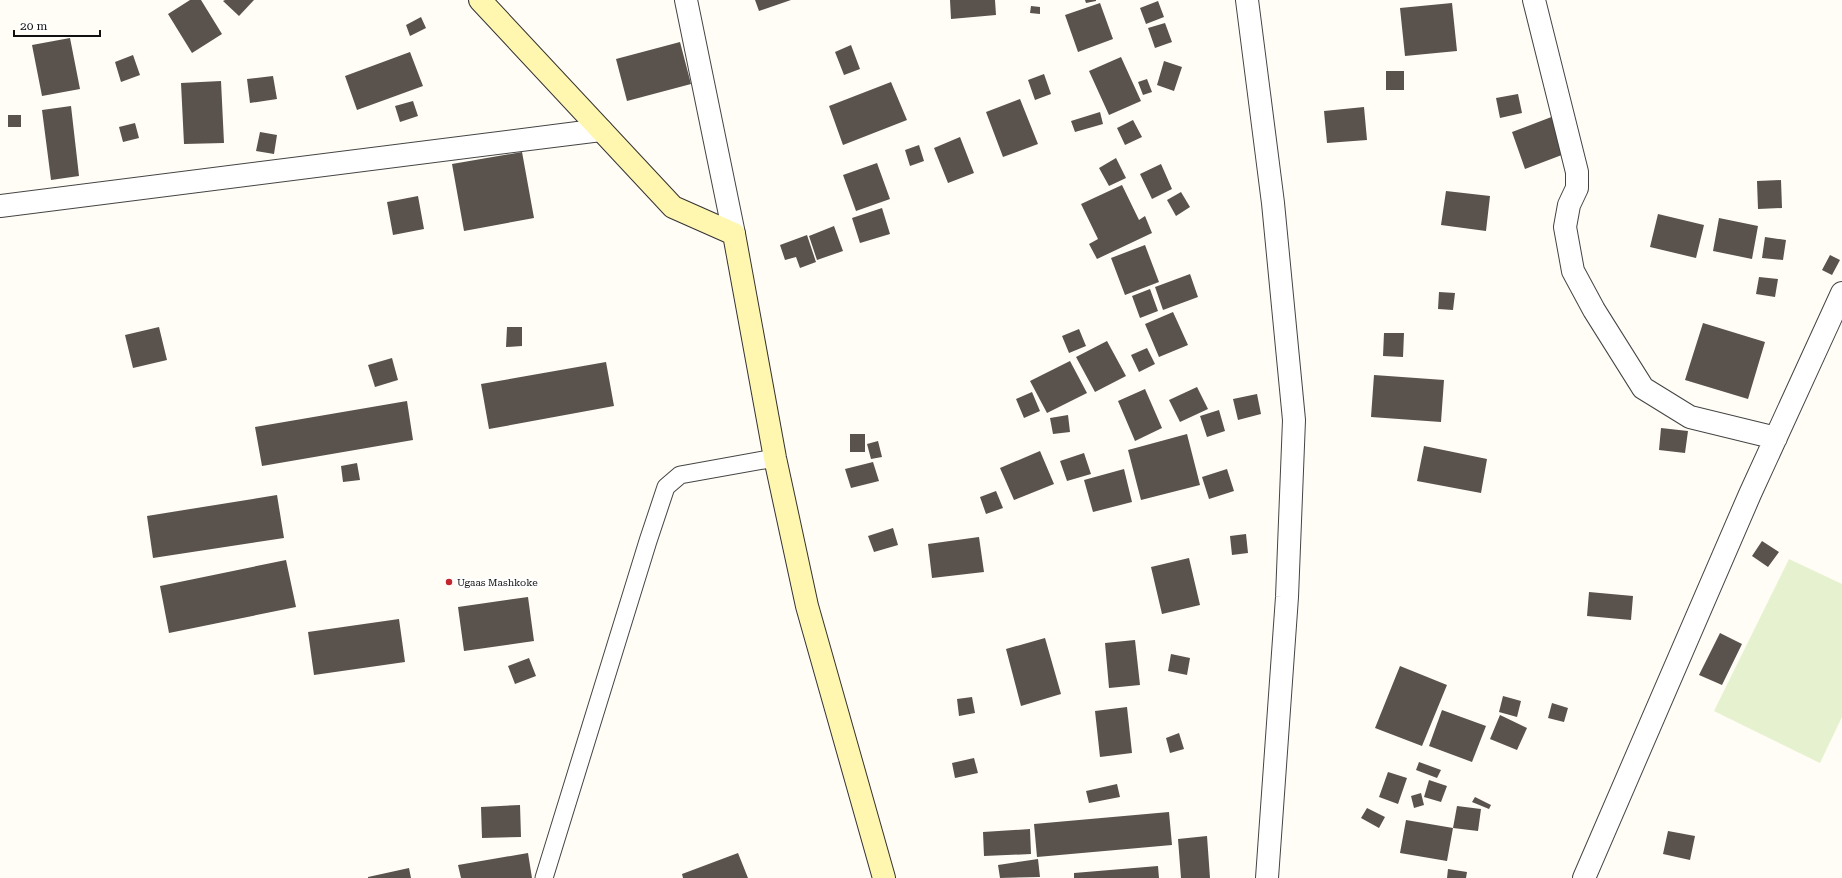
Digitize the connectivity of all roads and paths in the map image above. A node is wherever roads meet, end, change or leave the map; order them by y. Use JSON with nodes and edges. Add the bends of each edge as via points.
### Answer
{"nodes":[{"id":1,"x":480,"y":0,"type":"edge"},
{"id":2,"x":686,"y":0,"type":"edge"},
{"id":3,"x":1247,"y":0,"type":"edge"},
{"id":4,"x":1534,"y":0,"type":"edge"},
{"id":5,"x":601,"y":130,"type":"junction"},
{"id":6,"x":0,"y":206,"type":"edge"},
{"id":7,"x":734,"y":234,"type":"junction"},
{"id":8,"x":1842,"y":293,"type":"edge"},
{"id":9,"x":1776,"y":438,"type":"junction"},
{"id":10,"x":775,"y":458,"type":"junction"},
{"id":11,"x":544,"y":878,"type":"edge"},
{"id":12,"x":884,"y":878,"type":"edge"},
{"id":13,"x":1267,"y":878,"type":"edge"},
{"id":14,"x":1584,"y":878,"type":"edge"}],
"edges":[{"from":1,"to":5,"type":"main road"},
{"from":2,"to":7,"type":"street"},
{"from":3,"to":13,"type":"street","via":[[1273,203],[1294,420],[1287,597]]},
{"from":4,"to":9,"type":"street","via":[[1576,172],[1577,188],[1569,205],[1564,227],[1573,271],[1594,310],[1643,388],[1690,417]]},
{"from":5,"to":6,"type":"street"},
{"from":5,"to":7,"type":"main road","via":[[673,208]]},
{"from":7,"to":10,"type":"main road"},
{"from":8,"to":9,"type":"street"},
{"from":9,"to":14,"type":"street"},
{"from":10,"to":11,"type":"lane","via":[[680,475],[666,487]]},
{"from":10,"to":12,"type":"main road","via":[[807,606]]}]}
